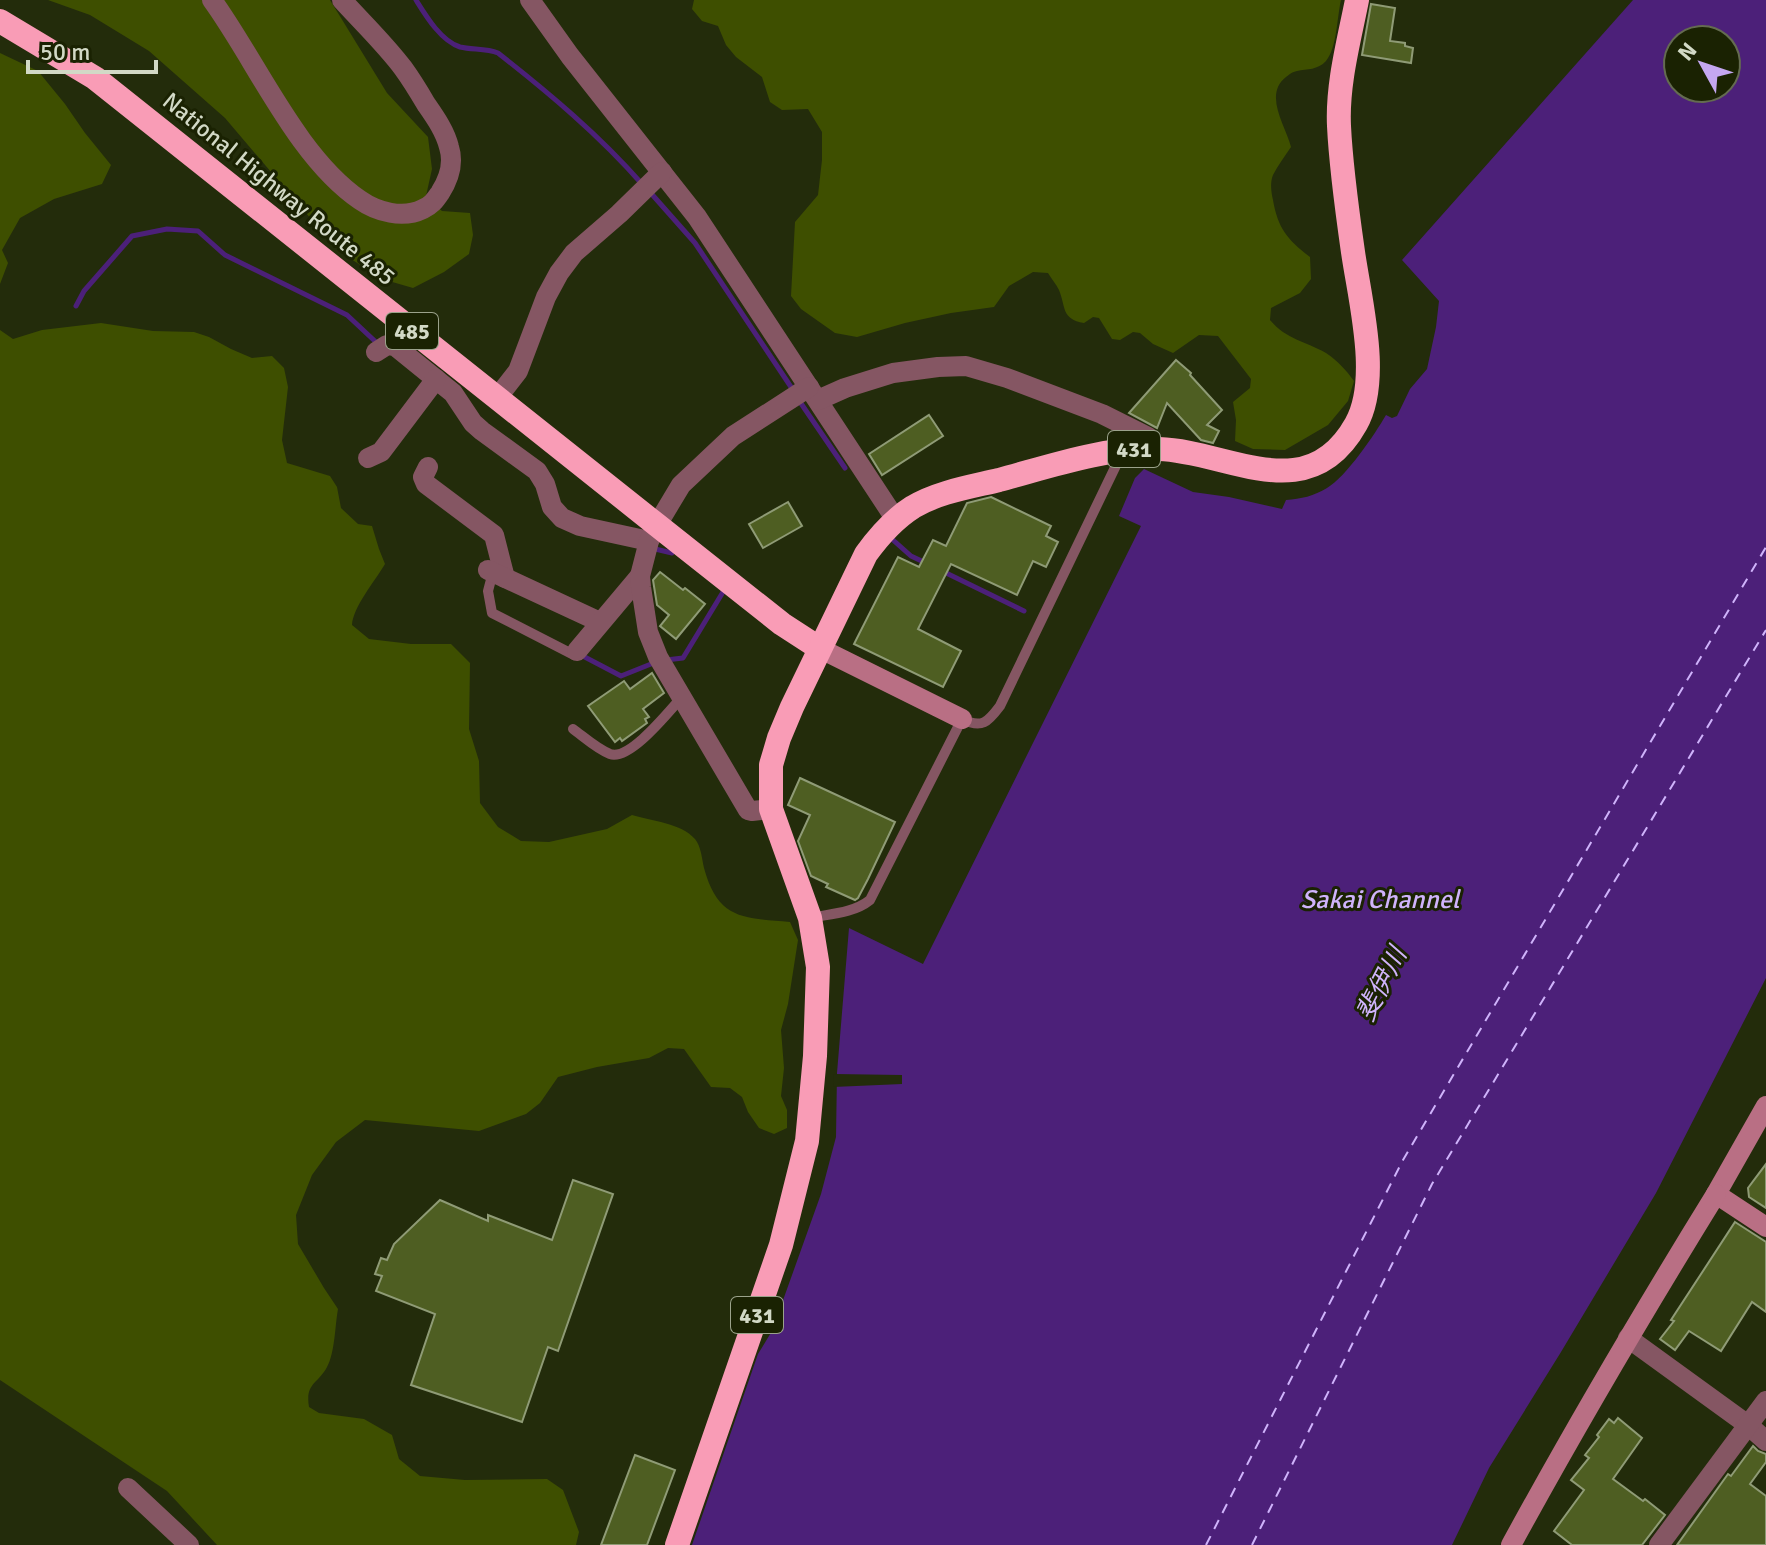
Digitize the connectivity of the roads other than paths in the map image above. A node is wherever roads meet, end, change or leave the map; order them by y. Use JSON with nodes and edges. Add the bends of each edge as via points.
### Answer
{"nodes":[{"id":1,"x":212,"y":0,"type":"edge"},
{"id":2,"x":342,"y":0,"type":"edge"},
{"id":3,"x":530,"y":0,"type":"edge"},
{"id":4,"x":1357,"y":0,"type":"edge"},
{"id":5,"x":0,"y":21,"type":"edge"},
{"id":6,"x":652,"y":182,"type":"junction"},
{"id":7,"x":376,"y":352,"type":"dead end"},
{"id":8,"x":436,"y":379,"type":"junction"},
{"id":9,"x":504,"y":389,"type":"dead end"},
{"id":10,"x":804,"y":394,"type":"junction"},
{"id":11,"x":490,"y":407,"type":"dead end"},
{"id":12,"x":482,"y":431,"type":"junction"},
{"id":13,"x":1157,"y":449,"type":"junction"},
{"id":14,"x":1124,"y":450,"type":"junction"},
{"id":15,"x":368,"y":458,"type":"dead end"},
{"id":16,"x":428,"y":467,"type":"dead end"},
{"id":17,"x":896,"y":520,"type":"junction"},
{"id":18,"x":651,"y":539,"type":"junction"},
{"id":19,"x":495,"y":573,"type":"junction"},
{"id":20,"x":640,"y":576,"type":"junction"},
{"id":21,"x":600,"y":622,"type":"junction"},
{"id":22,"x":819,"y":648,"type":"junction"},
{"id":23,"x":576,"y":653,"type":"joint"},
{"id":24,"x":682,"y":697,"type":"junction"},
{"id":25,"x":962,"y":719,"type":"junction"},
{"id":26,"x":573,"y":729,"type":"dead end"},
{"id":27,"x":771,"y":809,"type":"junction"},
{"id":28,"x":810,"y":918,"type":"junction"},
{"id":29,"x":1766,"y":1106,"type":"edge"},
{"id":30,"x":1716,"y":1194,"type":"junction"},
{"id":31,"x":1766,"y":1227,"type":"edge"},
{"id":32,"x":1628,"y":1338,"type":"junction"},
{"id":33,"x":1766,"y":1401,"type":"edge"},
{"id":34,"x":1748,"y":1425,"type":"junction"},
{"id":35,"x":1766,"y":1441,"type":"edge"},
{"id":36,"x":128,"y":1488,"type":"dead end"},
{"id":37,"x":189,"y":1545,"type":"edge"},
{"id":38,"x":677,"y":1545,"type":"edge"},
{"id":39,"x":1511,"y":1545,"type":"edge"},
{"id":40,"x":1659,"y":1545,"type":"edge"}],
"edges":[{"from":1,"to":2,"type":"street","via":[[299,136],[328,171],[359,200],[380,211],[419,211],[432,205],[446,184],[449,147],[402,67]]},
{"from":3,"to":6,"type":"street"},
{"from":4,"to":13,"type":"highway","number":"431","via":[[1339,121],[1366,344],[1363,413],[1348,439],[1329,456],[1289,471]]},
{"from":5,"to":18,"type":"highway","name":"National Highway Route 485","number":"485","via":[[95,78]]},
{"from":6,"to":9,"type":"street","via":[[559,273],[518,371]]},
{"from":6,"to":10,"type":"street","via":[[697,217]]},
{"from":7,"to":8,"type":"street","via":[[395,346]]},
{"from":8,"to":12,"type":"street"},
{"from":8,"to":15,"type":"street","via":[[381,452]]},
{"from":10,"to":13,"type":"street","via":[[893,373],[966,366],[1102,414],[1148,437]]},
{"from":10,"to":17,"type":"street"},
{"from":10,"to":18,"type":"street","via":[[733,436],[681,485]]},
{"from":11,"to":12,"type":"street"},
{"from":12,"to":18,"type":"street","via":[[537,471],[562,518]]},
{"from":13,"to":14,"type":"highway","number":"431"},
{"from":14,"to":17,"type":"highway","number":"431","via":[[937,496]]},
{"from":14,"to":25,"type":"lane","via":[[1000,706],[982,724]]},
{"from":16,"to":19,"type":"street","via":[[426,484],[494,535]]},
{"from":17,"to":22,"type":"highway","number":"431","via":[[866,554]]},
{"from":18,"to":20,"type":"street"},
{"from":18,"to":22,"type":"highway","name":"National Highway Route 485","number":"485"},
{"from":19,"to":21,"type":"street"},
{"from":19,"to":23,"type":"lane","via":[[488,591],[492,613]]},
{"from":20,"to":21,"type":"street"},
{"from":20,"to":24,"type":"street","via":[[648,632]]},
{"from":21,"to":23,"type":"street"},
{"from":22,"to":25,"type":"street"},
{"from":22,"to":27,"type":"highway","number":"431","via":[[779,738],[771,765]]},
{"from":24,"to":26,"type":"lane","via":[[638,743],[619,755]]},
{"from":24,"to":27,"type":"street","via":[[748,810]]},
{"from":25,"to":28,"type":"lane","via":[[870,900],[853,910]]},
{"from":27,"to":28,"type":"highway","number":"431"},
{"from":28,"to":38,"type":"highway","number":"431","via":[[818,967],[807,1141],[781,1245]]},
{"from":29,"to":30,"type":"street"},
{"from":30,"to":31,"type":"street"},
{"from":30,"to":32,"type":"street"},
{"from":32,"to":34,"type":"street"},
{"from":32,"to":39,"type":"street"},
{"from":33,"to":34,"type":"street"},
{"from":34,"to":35,"type":"street"},
{"from":34,"to":40,"type":"street"},
{"from":36,"to":37,"type":"street"}]}
